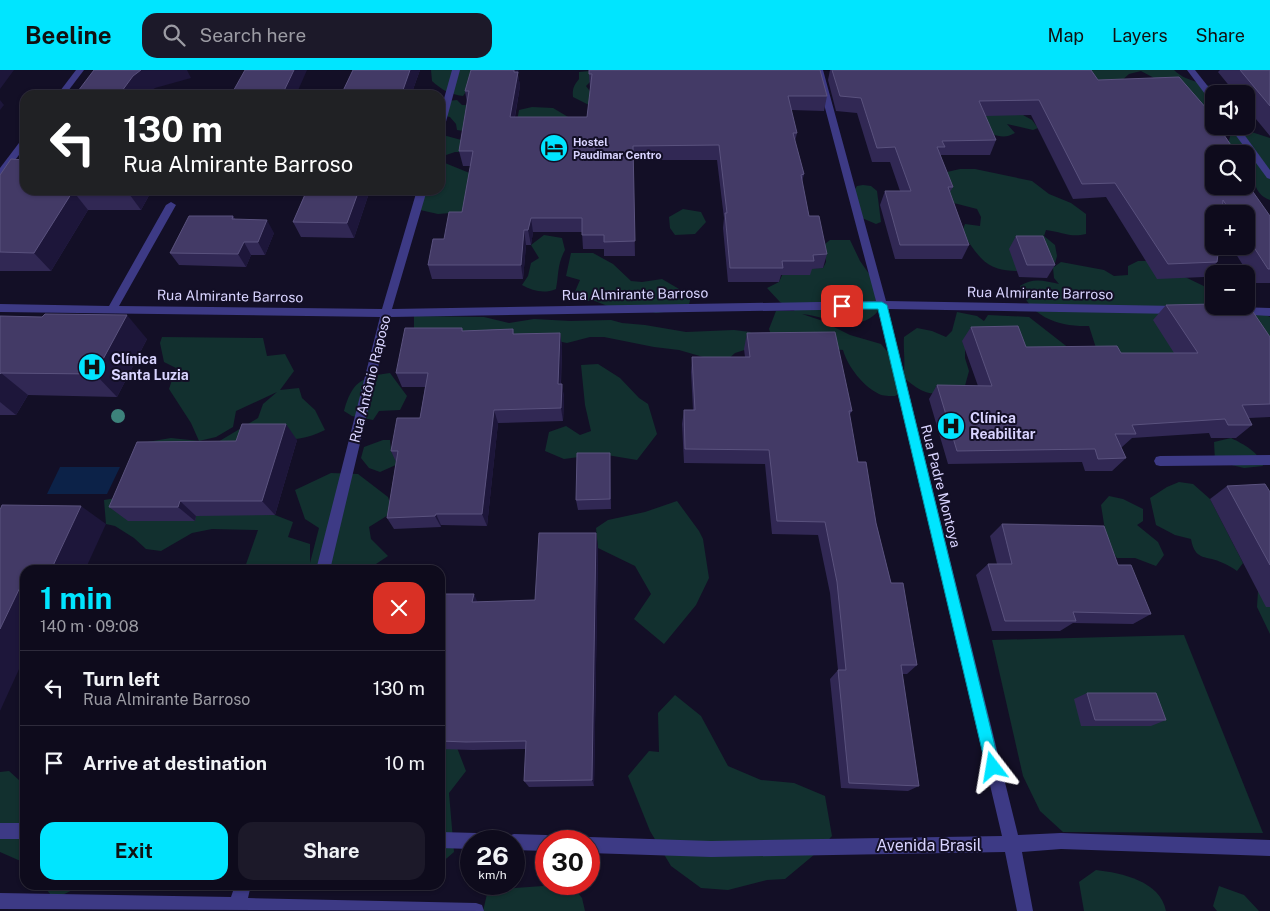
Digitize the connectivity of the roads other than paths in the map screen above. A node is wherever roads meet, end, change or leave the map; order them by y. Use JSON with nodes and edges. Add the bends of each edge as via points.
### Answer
{"nodes":[{"id":1,"x":80,"y":70,"type":"edge"},
{"id":2,"x":456,"y":70,"type":"edge"},
{"id":3,"x":819,"y":70,"type":"edge"},
{"id":4,"x":1191,"y":70,"type":"edge"},
{"id":5,"x":1205,"y":88,"type":"edge"},
{"id":6,"x":65,"y":90,"type":"edge"},
{"id":7,"x":445,"y":111,"type":"edge"},
{"id":8,"x":1240,"y":135,"type":"edge"},
{"id":9,"x":20,"y":148,"type":"edge"},
{"id":10,"x":0,"y":174,"type":"edge"},
{"id":11,"x":1270,"y":176,"type":"edge"},
{"id":12,"x":421,"y":195,"type":"edge"},
{"id":13,"x":171,"y":205,"type":"dead end"},
{"id":14,"x":882,"y":305,"type":"junction"},
{"id":15,"x":0,"y":308,"type":"edge"},
{"id":16,"x":112,"y":310,"type":"junction"},
{"id":17,"x":1190,"y":310,"type":"edge"},
{"id":18,"x":1255,"y":312,"type":"edge"},
{"id":19,"x":1270,"y":312,"type":"edge"},
{"id":20,"x":386,"y":313,"type":"junction"},
{"id":21,"x":1270,"y":460,"type":"edge"},
{"id":22,"x":1160,"y":461,"type":"dead end"},
{"id":23,"x":325,"y":565,"type":"edge"},
{"id":24,"x":0,"y":831,"type":"edge"},
{"id":25,"x":20,"y":831,"type":"edge"},
{"id":26,"x":445,"y":840,"type":"edge"},
{"id":27,"x":460,"y":841,"type":"edge"},
{"id":28,"x":1012,"y":844,"type":"junction"},
{"id":29,"x":600,"y":845,"type":"edge"},
{"id":30,"x":1270,"y":848,"type":"edge"},
{"id":31,"x":241,"y":890,"type":"edge"},
{"id":32,"x":0,"y":901,"type":"edge"},
{"id":33,"x":236,"y":908,"type":"edge"},
{"id":34,"x":476,"y":911,"type":"edge"},
{"id":35,"x":1025,"y":911,"type":"edge"}],
"edges":[{"from":1,"to":6,"type":"street"},
{"from":2,"to":7,"type":"street"},
{"from":3,"to":14,"type":"street","name":"Rua Padre Montoya"},
{"from":4,"to":5,"type":"street"},
{"from":8,"to":11,"type":"street"},
{"from":9,"to":10,"type":"street"},
{"from":12,"to":20,"type":"street","name":"Rua Antônio Raposo"},
{"from":13,"to":16,"type":"street"},
{"from":14,"to":17,"type":"street","name":"Rua Almirante Barroso"},
{"from":14,"to":20,"type":"street","name":"Rua Almirante Barroso"},
{"from":14,"to":28,"type":"street","name":"Rua Padre Montoya"},
{"from":15,"to":16,"type":"street","name":"Rua Almirante Barroso"},
{"from":16,"to":20,"type":"street","name":"Rua Almirante Barroso"},
{"from":18,"to":19,"type":"street"},
{"from":20,"to":23,"type":"street","name":"Rua Antônio Raposo"},
{"from":21,"to":22,"type":"street"},
{"from":24,"to":25,"type":"street"},
{"from":26,"to":27,"type":"street"},
{"from":28,"to":29,"type":"street","name":"Avenida Brasil","via":[[712,849]]},
{"from":28,"to":30,"type":"street","name":"Avenida Brasil","via":[[1061,842]]},
{"from":28,"to":35,"type":"street","name":"Rua Padre Montoya"},
{"from":31,"to":33,"type":"street"},
{"from":32,"to":33,"type":"street"},
{"from":33,"to":34,"type":"street"}]}
